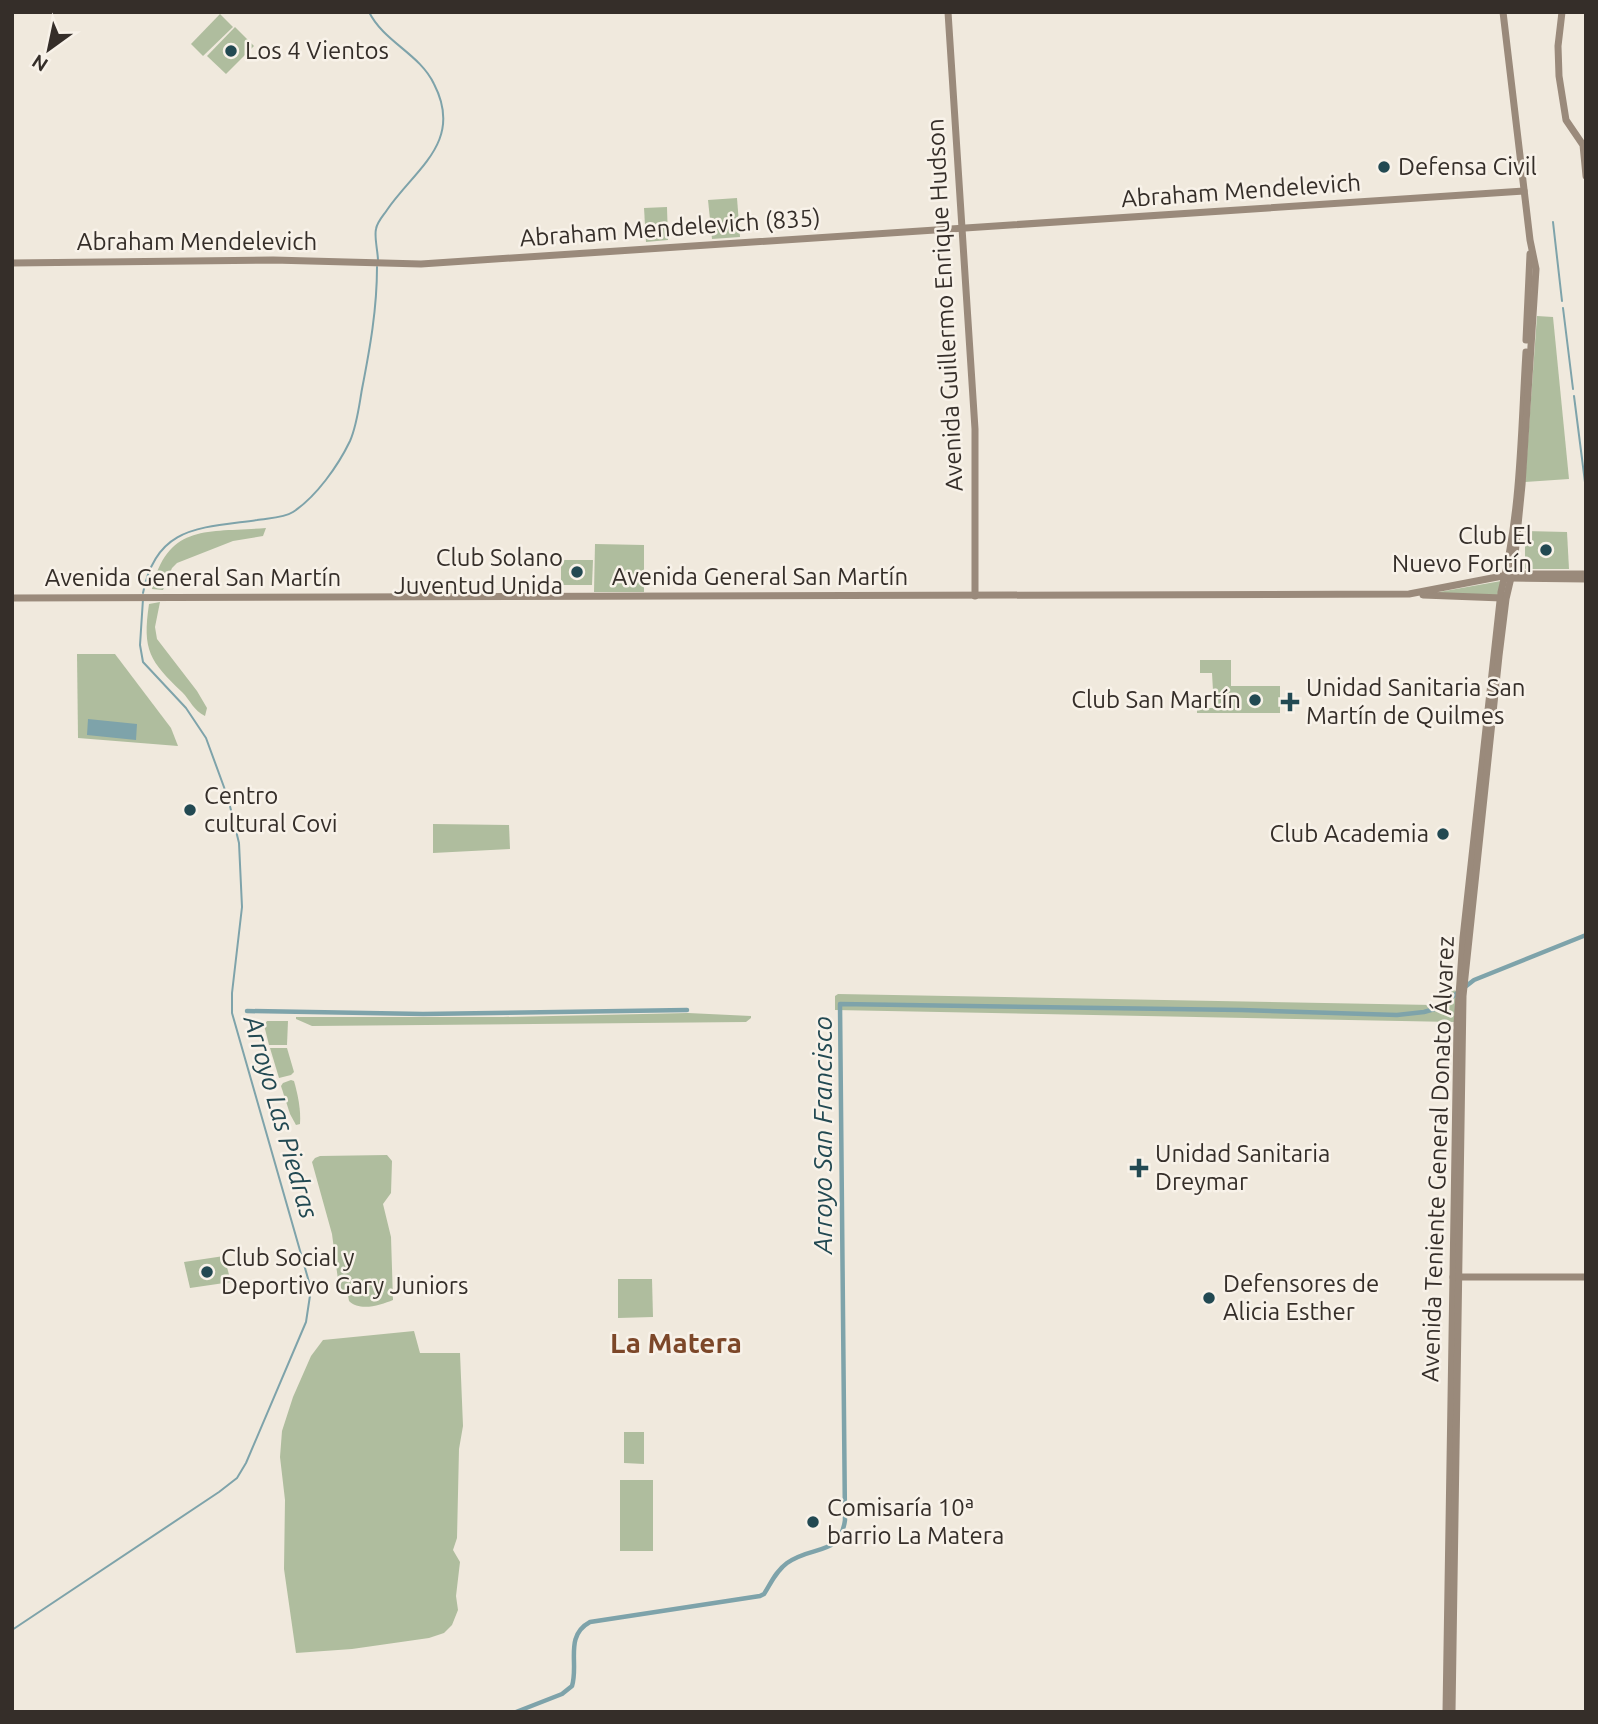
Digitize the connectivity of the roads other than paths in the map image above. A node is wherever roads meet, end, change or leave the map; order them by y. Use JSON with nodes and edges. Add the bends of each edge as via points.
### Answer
{"nodes":[{"id":1,"x":948,"y":12,"type":"edge"},
{"id":2,"x":1503,"y":12,"type":"edge"},
{"id":3,"x":1562,"y":12,"type":"edge"},
{"id":4,"x":1582,"y":134,"type":"edge"},
{"id":5,"x":1584,"y":145,"type":"edge"},
{"id":6,"x":1586,"y":176,"type":"edge"},
{"id":7,"x":1524,"y":191,"type":"junction"},
{"id":8,"x":961,"y":228,"type":"junction"},
{"id":9,"x":382,"y":261,"type":"joint"},
{"id":10,"x":12,"y":263,"type":"edge"},
{"id":11,"x":1510,"y":577,"type":"junction"},
{"id":12,"x":1586,"y":577,"type":"edge"},
{"id":13,"x":1409,"y":594,"type":"junction"},
{"id":14,"x":975,"y":596,"type":"junction"},
{"id":15,"x":12,"y":598,"type":"edge"},
{"id":16,"x":1504,"y":598,"type":"junction"},
{"id":17,"x":1455,"y":1278,"type":"junction"},
{"id":18,"x":1586,"y":1278,"type":"edge"},
{"id":19,"x":1446,"y":1712,"type":"edge"},
{"id":20,"x":1452,"y":1712,"type":"edge"}],
"edges":[{"from":1,"to":8,"type":"main road","name":"Avenida Guillermo Enrique Hudson"},
{"from":2,"to":7,"type":"main road","name":"Avenida Teniente General Donato Álvarez"},
{"from":3,"to":4,"type":"main road","via":[[1559,76],[1566,120]]},
{"from":4,"to":5,"type":"main road"},
{"from":5,"to":6,"type":"main road"},
{"from":7,"to":8,"type":"main road","name":"Abraham Mendelevich"},
{"from":7,"to":11,"type":"main road","name":"Avenida Teniente General Donato Álvarez","via":[[1530,240]]},
{"from":8,"to":9,"type":"main road","name":"Abraham Mendelevich (835)","via":[[421,264]]},
{"from":8,"to":14,"type":"main road","name":"Avenida Guillermo Enrique Hudson","via":[[975,429]]},
{"from":9,"to":10,"type":"main road","name":"Abraham Mendelevich"},
{"from":11,"to":12,"type":"main road","name":"Avenida General San Martín"},
{"from":11,"to":13,"type":"main road","name":"Avenida General San Martín"},
{"from":11,"to":16,"type":"main road","name":"Avenida Teniente General Donato Álvarez"},
{"from":13,"to":14,"type":"main road","name":"Avenida General San Martín"},
{"from":13,"to":16,"type":"main road"},
{"from":14,"to":15,"type":"main road","name":"Avenida General San Martín"},
{"from":16,"to":17,"type":"main road","name":"Avenida Teniente General Donato Álvarez","via":[[1462,980]]},
{"from":17,"to":18,"type":"main road"},
{"from":17,"to":19,"type":"main road","name":"Avenida Teniente General Donato Álvarez"},
{"from":17,"to":20,"type":"main road","name":"Avenida Teniente General Donato Álvarez"}]}
